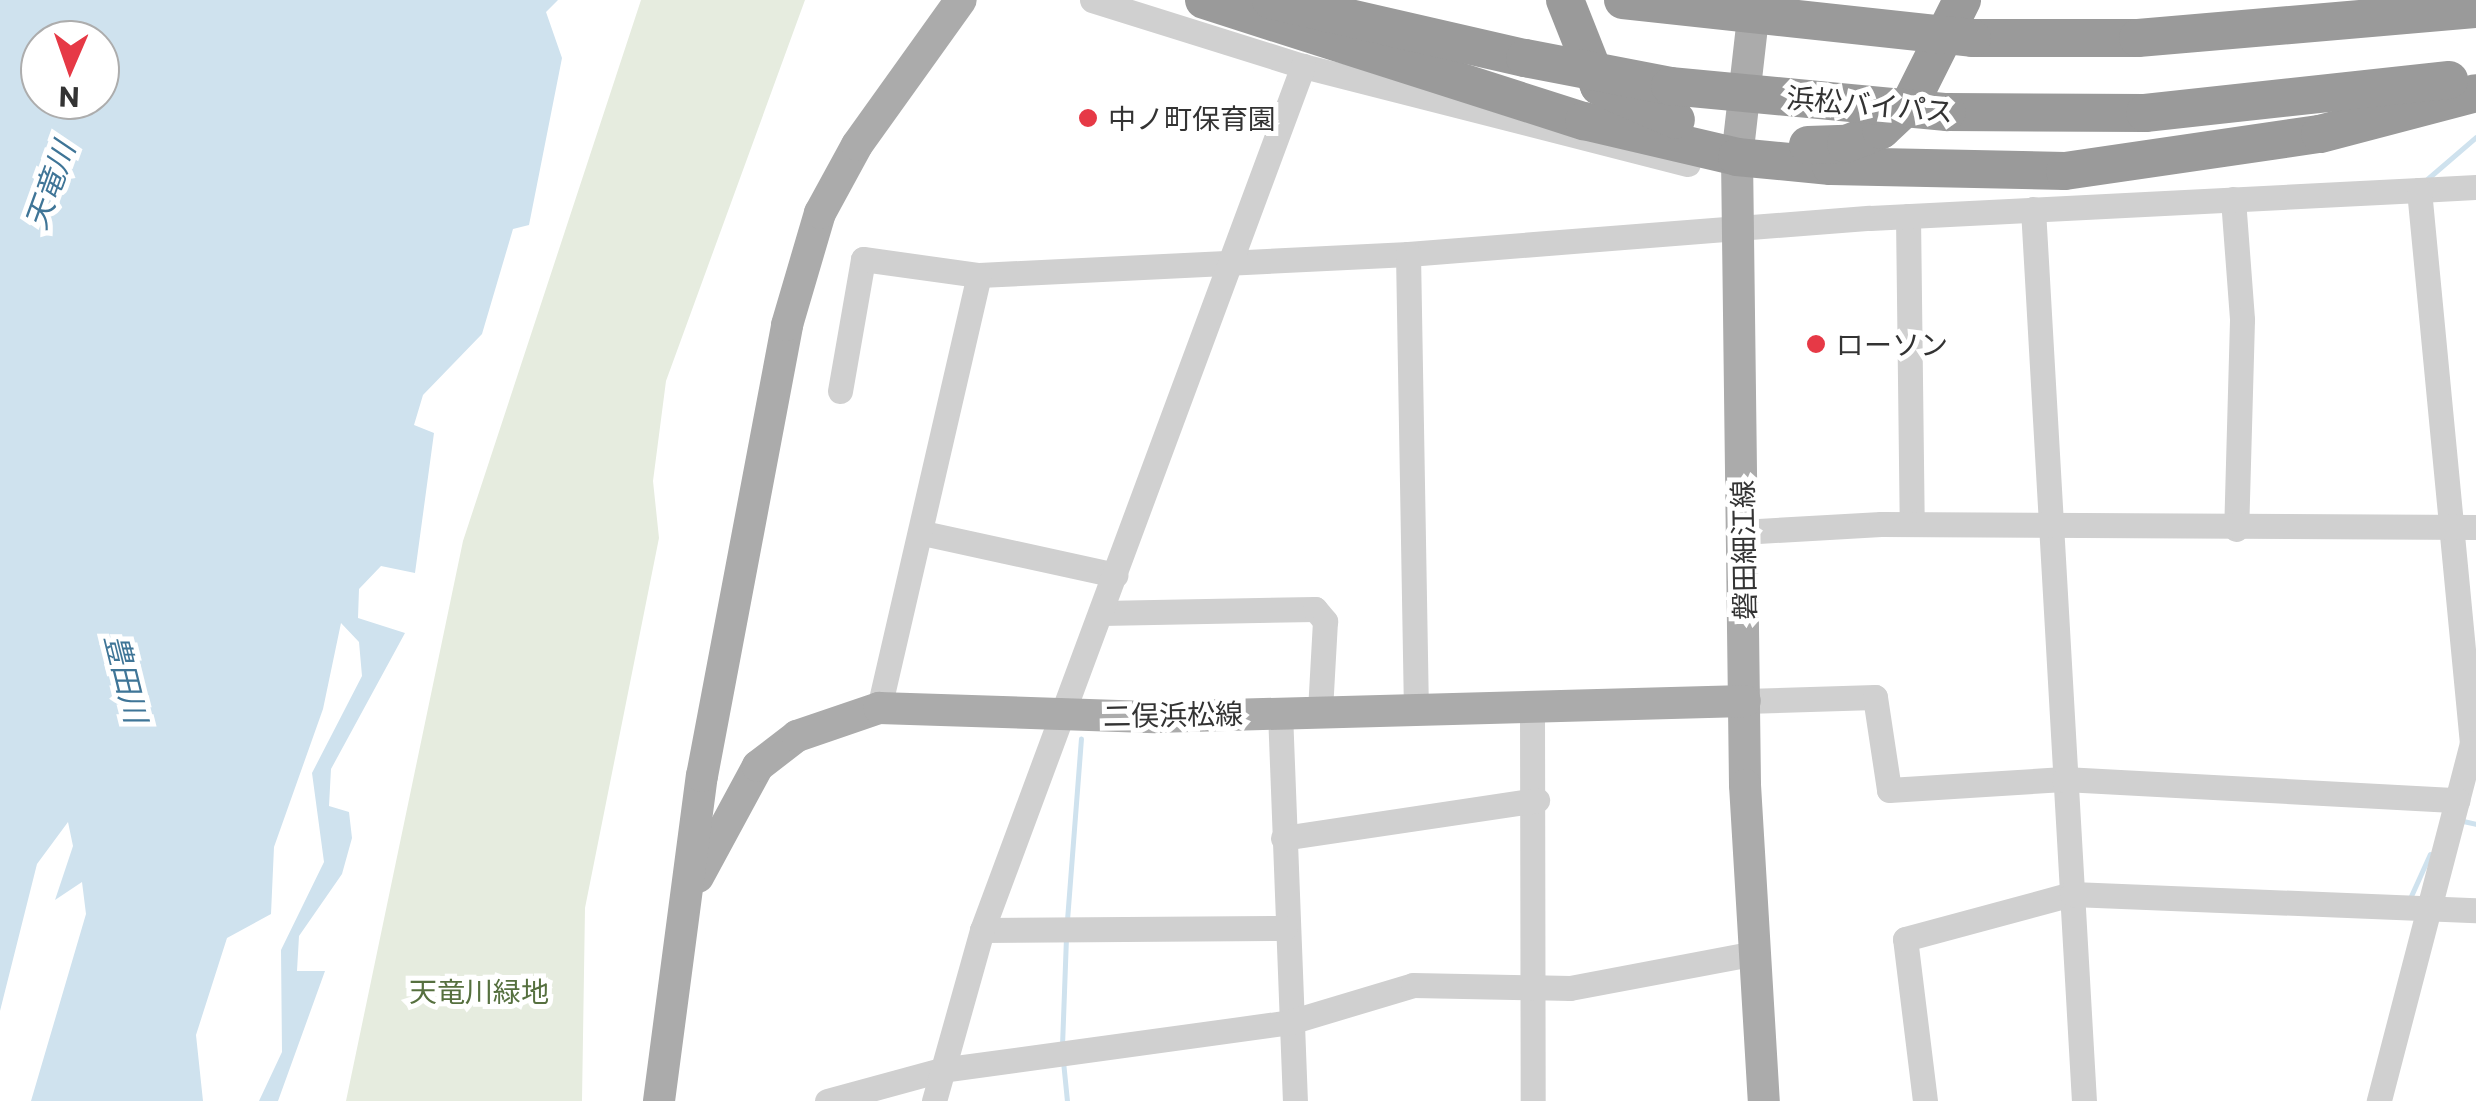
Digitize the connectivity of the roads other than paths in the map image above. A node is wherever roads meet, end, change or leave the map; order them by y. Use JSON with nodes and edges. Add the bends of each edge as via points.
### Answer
{"nodes":[{"id":1,"x":961,"y":0,"type":"edge"},
{"id":2,"x":1092,"y":0,"type":"edge"},
{"id":3,"x":1204,"y":0,"type":"edge"},
{"id":4,"x":1271,"y":0,"type":"edge"},
{"id":5,"x":1565,"y":0,"type":"edge"},
{"id":6,"x":1623,"y":0,"type":"edge"},
{"id":7,"x":1754,"y":0,"type":"edge"},
{"id":8,"x":1962,"y":0,"type":"edge"},
{"id":9,"x":2476,"y":9,"type":"edge"},
{"id":10,"x":1304,"y":66,"type":"junction"},
{"id":11,"x":2476,"y":76,"type":"edge"},
{"id":12,"x":2476,"y":93,"type":"edge"},
{"id":13,"x":1737,"y":156,"type":"junction"},
{"id":14,"x":2476,"y":187,"type":"edge"},
{"id":15,"x":2419,"y":190,"type":"junction"},
{"id":16,"x":2232,"y":199,"type":"junction"},
{"id":17,"x":2033,"y":209,"type":"junction"},
{"id":18,"x":1908,"y":216,"type":"junction"},
{"id":19,"x":1738,"y":234,"type":"junction"},
{"id":20,"x":1408,"y":254,"type":"junction"},
{"id":21,"x":1232,"y":262,"type":"junction"},
{"id":22,"x":978,"y":275,"type":"junction"},
{"id":23,"x":840,"y":392,"type":"dead end"},
{"id":24,"x":1912,"y":524,"type":"junction"},
{"id":25,"x":2476,"y":527,"type":"edge"},
{"id":26,"x":2050,"y":528,"type":"junction"},
{"id":27,"x":2236,"y":529,"type":"junction"},
{"id":28,"x":2450,"y":531,"type":"junction"},
{"id":29,"x":1741,"y":532,"type":"junction"},
{"id":30,"x":923,"y":533,"type":"junction"},
{"id":31,"x":1114,"y":575,"type":"junction"},
{"id":32,"x":1100,"y":613,"type":"junction"},
{"id":33,"x":1745,"y":701,"type":"junction"},
{"id":34,"x":1532,"y":704,"type":"junction"},
{"id":35,"x":1416,"y":707,"type":"junction"},
{"id":36,"x":879,"y":708,"type":"junction"},
{"id":37,"x":1320,"y":710,"type":"junction"},
{"id":38,"x":1280,"y":712,"type":"junction"},
{"id":39,"x":1064,"y":714,"type":"junction"},
{"id":40,"x":2064,"y":779,"type":"junction"},
{"id":41,"x":1537,"y":800,"type":"junction"},
{"id":42,"x":2457,"y":800,"type":"junction"},
{"id":43,"x":1282,"y":838,"type":"junction"},
{"id":44,"x":692,"y":890,"type":"junction"},
{"id":45,"x":2072,"y":894,"type":"junction"},
{"id":46,"x":2429,"y":908,"type":"junction"},
{"id":47,"x":2476,"y":910,"type":"edge"},
{"id":48,"x":1285,"y":928,"type":"junction"},
{"id":49,"x":982,"y":930,"type":"junction"},
{"id":50,"x":1755,"y":953,"type":"junction"},
{"id":51,"x":1528,"y":987,"type":"junction"},
{"id":52,"x":1290,"y":1022,"type":"junction"},
{"id":53,"x":941,"y":1070,"type":"junction"},
{"id":54,"x":659,"y":1101,"type":"edge"},
{"id":55,"x":827,"y":1101,"type":"edge"},
{"id":56,"x":934,"y":1101,"type":"edge"},
{"id":57,"x":1295,"y":1101,"type":"edge"},
{"id":58,"x":1533,"y":1101,"type":"edge"},
{"id":59,"x":1764,"y":1101,"type":"edge"},
{"id":60,"x":1926,"y":1101,"type":"edge"},
{"id":61,"x":2084,"y":1101,"type":"edge"},
{"id":62,"x":2379,"y":1101,"type":"edge"}],
"edges":[{"from":1,"to":44,"type":"main road","name":"二俣浜松線","via":[[857,144],[820,213],[787,326],[738,580],[702,776]]},
{"from":2,"to":10,"type":"street"},
{"from":3,"to":13,"type":"highway","via":[[1495,96]]},
{"from":4,"to":11,"type":"highway","name":"浜松バイパス","bridge":true,"via":[[1670,86],[1948,112],[2145,113]]},
{"from":5,"to":13,"type":"highway","via":[[1599,86]]},
{"from":6,"to":9,"type":"highway","bridge":true,"via":[[1972,38],[2138,38]]},
{"from":7,"to":13,"type":"main road","name":"磐田細江線"},
{"from":8,"to":13,"type":"highway","via":[[1911,102],[1881,130],[1846,144]]},
{"from":10,"to":13,"type":"street"},
{"from":10,"to":21,"type":"street"},
{"from":12,"to":13,"type":"highway","via":[[2320,134],[2065,171]]},
{"from":13,"to":19,"type":"main road","name":"磐田細江線"},
{"from":14,"to":15,"type":"street"},
{"from":15,"to":16,"type":"street"},
{"from":15,"to":28,"type":"street"},
{"from":16,"to":17,"type":"street"},
{"from":16,"to":27,"type":"street","via":[[2242,320]]},
{"from":17,"to":18,"type":"street"},
{"from":17,"to":26,"type":"street"},
{"from":18,"to":19,"type":"street"},
{"from":18,"to":24,"type":"street"},
{"from":19,"to":20,"type":"street"},
{"from":19,"to":29,"type":"main road","name":"磐田細江線"},
{"from":20,"to":21,"type":"street"},
{"from":20,"to":35,"type":"street"},
{"from":21,"to":22,"type":"street"},
{"from":21,"to":31,"type":"street"},
{"from":22,"to":23,"type":"street","via":[[862,259]]},
{"from":22,"to":30,"type":"street"},
{"from":24,"to":26,"type":"street"},
{"from":24,"to":29,"type":"street"},
{"from":25,"to":28,"type":"street"},
{"from":26,"to":27,"type":"street"},
{"from":26,"to":40,"type":"street"},
{"from":27,"to":28,"type":"street"},
{"from":28,"to":42,"type":"street","via":[[2472,686]]},
{"from":29,"to":33,"type":"main road","name":"磐田細江線"},
{"from":30,"to":31,"type":"street"},
{"from":30,"to":36,"type":"street"},
{"from":31,"to":32,"type":"street"},
{"from":32,"to":37,"type":"street","via":[[1315,609],[1325,620]]},
{"from":32,"to":39,"type":"street"},
{"from":33,"to":34,"type":"main road","name":"二俣浜松線"},
{"from":33,"to":40,"type":"street","via":[[1875,697],[1889,790]]},
{"from":33,"to":50,"type":"main road","name":"磐田細江線"},
{"from":34,"to":35,"type":"main road","name":"二俣浜松線"},
{"from":34,"to":41,"type":"street"},
{"from":35,"to":37,"type":"main road","name":"二俣浜松線"},
{"from":36,"to":39,"type":"main road","name":"二俣浜松線"},
{"from":36,"to":44,"type":"main road","name":"二俣浜松線","via":[[797,736],[758,766]]},
{"from":37,"to":38,"type":"main road","name":"二俣浜松線"},
{"from":38,"to":39,"type":"main road","name":"二俣浜松線"},
{"from":38,"to":43,"type":"street"},
{"from":39,"to":49,"type":"street"},
{"from":40,"to":42,"type":"street"},
{"from":40,"to":45,"type":"street"},
{"from":41,"to":43,"type":"street"},
{"from":41,"to":51,"type":"street"},
{"from":42,"to":46,"type":"street"},
{"from":43,"to":48,"type":"street"},
{"from":44,"to":54,"type":"main road","name":"二俣浜松線"},
{"from":45,"to":46,"type":"street"},
{"from":45,"to":60,"type":"street","via":[[1905,939]]},
{"from":45,"to":61,"type":"street"},
{"from":46,"to":47,"type":"street"},
{"from":46,"to":62,"type":"street"},
{"from":48,"to":49,"type":"street"},
{"from":48,"to":52,"type":"street"},
{"from":49,"to":53,"type":"street"},
{"from":50,"to":51,"type":"street","via":[[1570,988]]},
{"from":50,"to":59,"type":"main road","name":"磐田細江線"},
{"from":51,"to":52,"type":"street","via":[[1412,985]]},
{"from":51,"to":58,"type":"street"},
{"from":52,"to":53,"type":"street"},
{"from":52,"to":57,"type":"street"},
{"from":53,"to":55,"type":"street"},
{"from":53,"to":56,"type":"street"}]}
